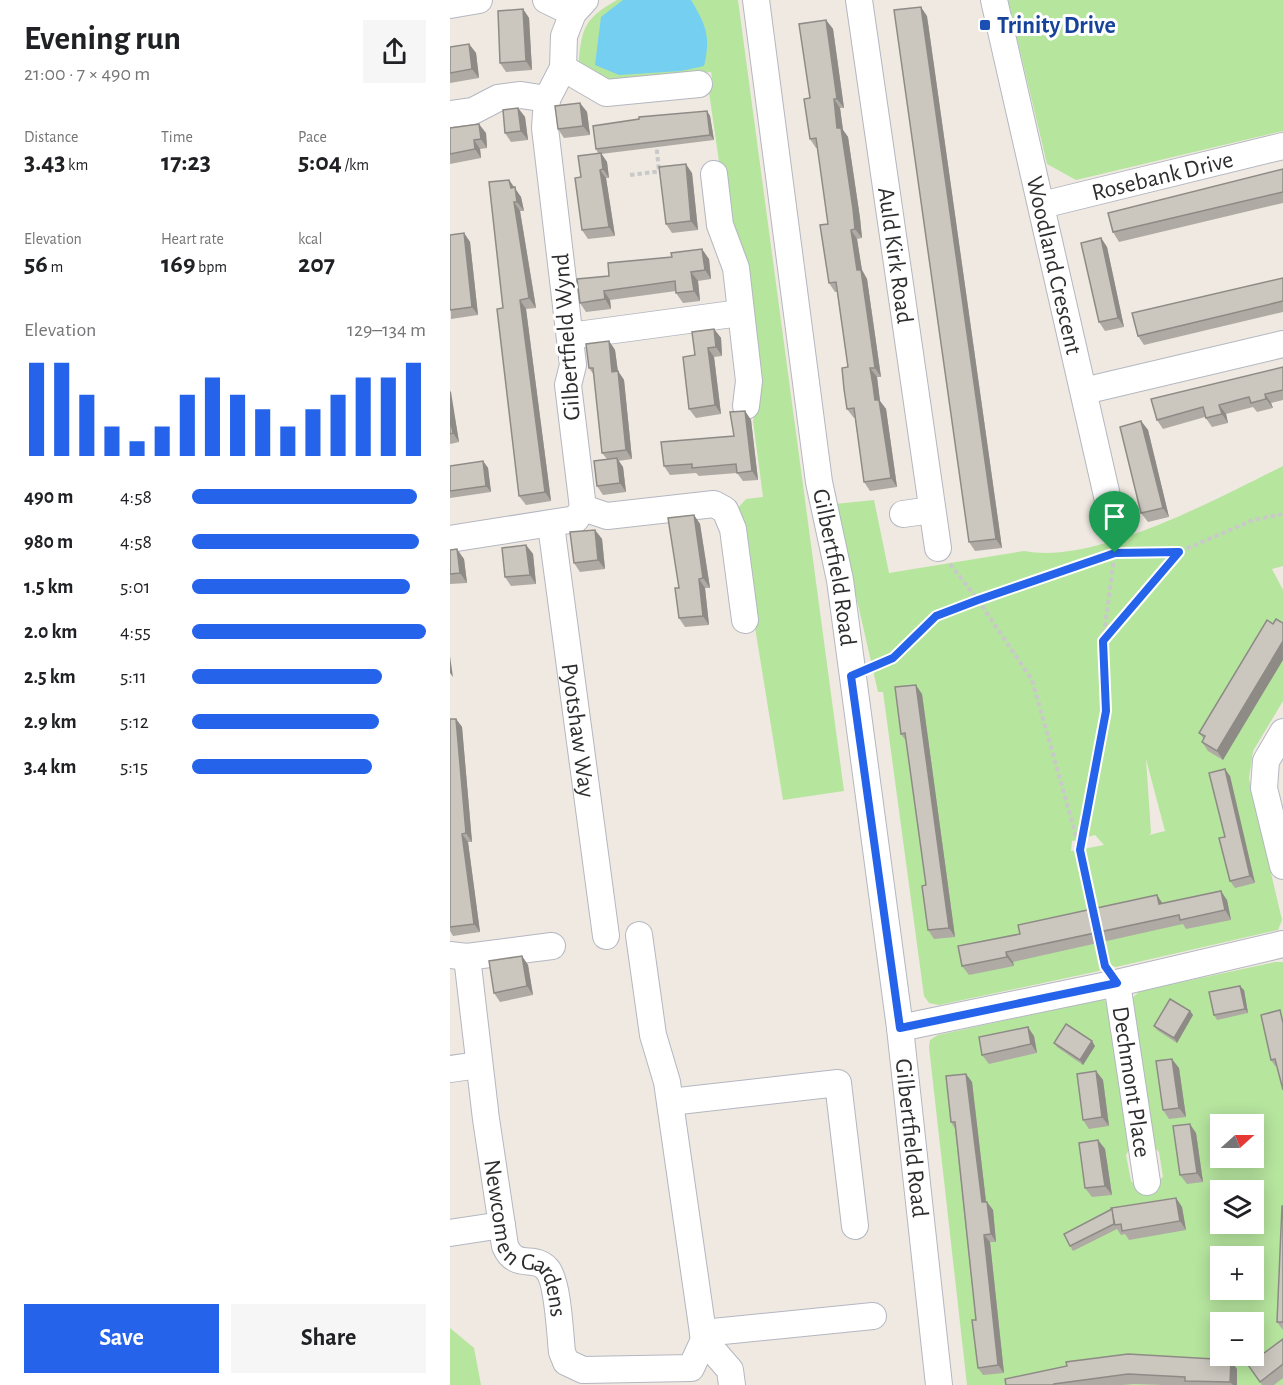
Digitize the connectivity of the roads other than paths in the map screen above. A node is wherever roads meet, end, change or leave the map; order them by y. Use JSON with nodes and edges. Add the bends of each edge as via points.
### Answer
{"nodes":[{"id":1,"x":479,"y":0,"type":"edge"},
{"id":2,"x":546,"y":0,"type":"edge"},
{"id":3,"x":859,"y":0,"type":"edge"},
{"id":4,"x":994,"y":0,"type":"edge"},
{"id":5,"x":762,"y":1,"type":"edge"},
{"id":6,"x":450,"y":5,"type":"edge"},
{"id":7,"x":579,"y":7,"type":"edge"},
{"id":8,"x":563,"y":68,"type":"junction"},
{"id":9,"x":699,"y":84,"type":"dead end"},
{"id":10,"x":547,"y":99,"type":"junction"},
{"id":11,"x":450,"y":114,"type":"edge"},
{"id":12,"x":1283,"y":146,"type":"edge"},
{"id":13,"x":714,"y":174,"type":"dead end"},
{"id":14,"x":1042,"y":206,"type":"junction"},
{"id":15,"x":740,"y":313,"type":"junction"},
{"id":16,"x":570,"y":336,"type":"junction"},
{"id":17,"x":1283,"y":344,"type":"edge"},
{"id":18,"x":1084,"y":391,"type":"junction"},
{"id":19,"x":746,"y":406,"type":"dead end"},
{"id":20,"x":583,"y":508,"type":"junction"},
{"id":21,"x":932,"y":510,"type":"junction"},
{"id":22,"x":903,"y":514,"type":"dead end"},
{"id":23,"x":551,"y":525,"type":"junction"},
{"id":24,"x":450,"y":538,"type":"edge"},
{"id":25,"x":1115,"y":542,"type":"road end"},
{"id":26,"x":938,"y":548,"type":"road end"},
{"id":27,"x":745,"y":620,"type":"dead end"},
{"id":28,"x":1283,"y":732,"type":"edge"},
{"id":29,"x":1283,"y":866,"type":"edge"},
{"id":30,"x":639,"y":935,"type":"dead end"},
{"id":31,"x":606,"y":936,"type":"dead end"},
{"id":32,"x":1283,"y":944,"type":"edge"},
{"id":33,"x":552,"y":946,"type":"dead end"},
{"id":34,"x":458,"y":956,"type":"edge"},
{"id":35,"x":1117,"y":983,"type":"junction"},
{"id":36,"x":900,"y":1028,"type":"junction"},
{"id":37,"x":479,"y":1065,"type":"junction"},
{"id":38,"x":450,"y":1069,"type":"edge"},
{"id":39,"x":670,"y":1102,"type":"junction"},
{"id":40,"x":1147,"y":1182,"type":"dead end"},
{"id":41,"x":502,"y":1225,"type":"junction"},
{"id":42,"x":855,"y":1226,"type":"dead end"},
{"id":43,"x":450,"y":1233,"type":"edge"},
{"id":44,"x":873,"y":1316,"type":"dead end"},
{"id":45,"x":704,"y":1337,"type":"junction"},
{"id":46,"x":732,"y":1385,"type":"edge"},
{"id":47,"x":939,"y":1385,"type":"edge"}],
"edges":[{"from":1,"to":6,"type":"street"},
{"from":2,"to":7,"type":"street"},
{"from":3,"to":21,"type":"street","name":"Auld Kirk Road"},
{"from":4,"to":14,"type":"street","name":"Woodland Crescent"},
{"from":5,"to":36,"type":"street","name":"Gilbertfield Road","via":[[819,482],[840,580]]},
{"from":7,"to":8,"type":"street","name":"Gilbertfield Wynd","via":[[564,36]]},
{"from":8,"to":9,"type":"street","via":[[606,93]]},
{"from":8,"to":10,"type":"street","name":"Gilbertfield Wynd"},
{"from":10,"to":11,"type":"street","via":[[521,95],[498,98],[473,111]]},
{"from":10,"to":16,"type":"street","name":"Gilbertfield Wynd","via":[[545,128]]},
{"from":12,"to":14,"type":"street","name":"Rosebank Drive"},
{"from":13,"to":15,"type":"street","via":[[720,225],[736,268]]},
{"from":14,"to":18,"type":"street","name":"Woodland Crescent"},
{"from":15,"to":16,"type":"street"},
{"from":15,"to":19,"type":"street","via":[[749,381]]},
{"from":16,"to":20,"type":"street","name":"Gilbertfield Wynd","via":[[573,365],[568,385]]},
{"from":17,"to":18,"type":"street"},
{"from":18,"to":25,"type":"street","name":"Woodland Crescent"},
{"from":20,"to":23,"type":"street","via":[[576,519]]},
{"from":20,"to":27,"type":"street","via":[[607,516],[714,504],[725,510],[733,529]]},
{"from":21,"to":22,"type":"street"},
{"from":21,"to":26,"type":"street","name":"Auld Kirk Road"},
{"from":23,"to":24,"type":"street"},
{"from":23,"to":31,"type":"street","name":"Pyotshaw Way"},
{"from":28,"to":29,"type":"street","via":[[1266,761],[1264,788]]},
{"from":30,"to":39,"type":"street","via":[[653,1035]]},
{"from":32,"to":35,"type":"street"},
{"from":33,"to":34,"type":"street"},
{"from":34,"to":37,"type":"street","name":"Newcomen Gardens"},
{"from":35,"to":36,"type":"street"},
{"from":35,"to":40,"type":"street","name":"Dechmont Place"},
{"from":36,"to":47,"type":"street","name":"Gilbertfield Road"},
{"from":37,"to":38,"type":"street"},
{"from":37,"to":41,"type":"street","name":"Newcomen Gardens"},
{"from":39,"to":42,"type":"street","via":[[838,1083]]},
{"from":39,"to":45,"type":"street"},
{"from":41,"to":43,"type":"street"},
{"from":41,"to":45,"type":"street","name":"Newcomen Gardens","via":[[505,1246],[512,1257],[542,1265],[551,1275],[562,1352],[570,1366],[583,1370],[691,1368]]},
{"from":44,"to":45,"type":"street"},
{"from":45,"to":46,"type":"street","via":[[730,1370]]}]}
